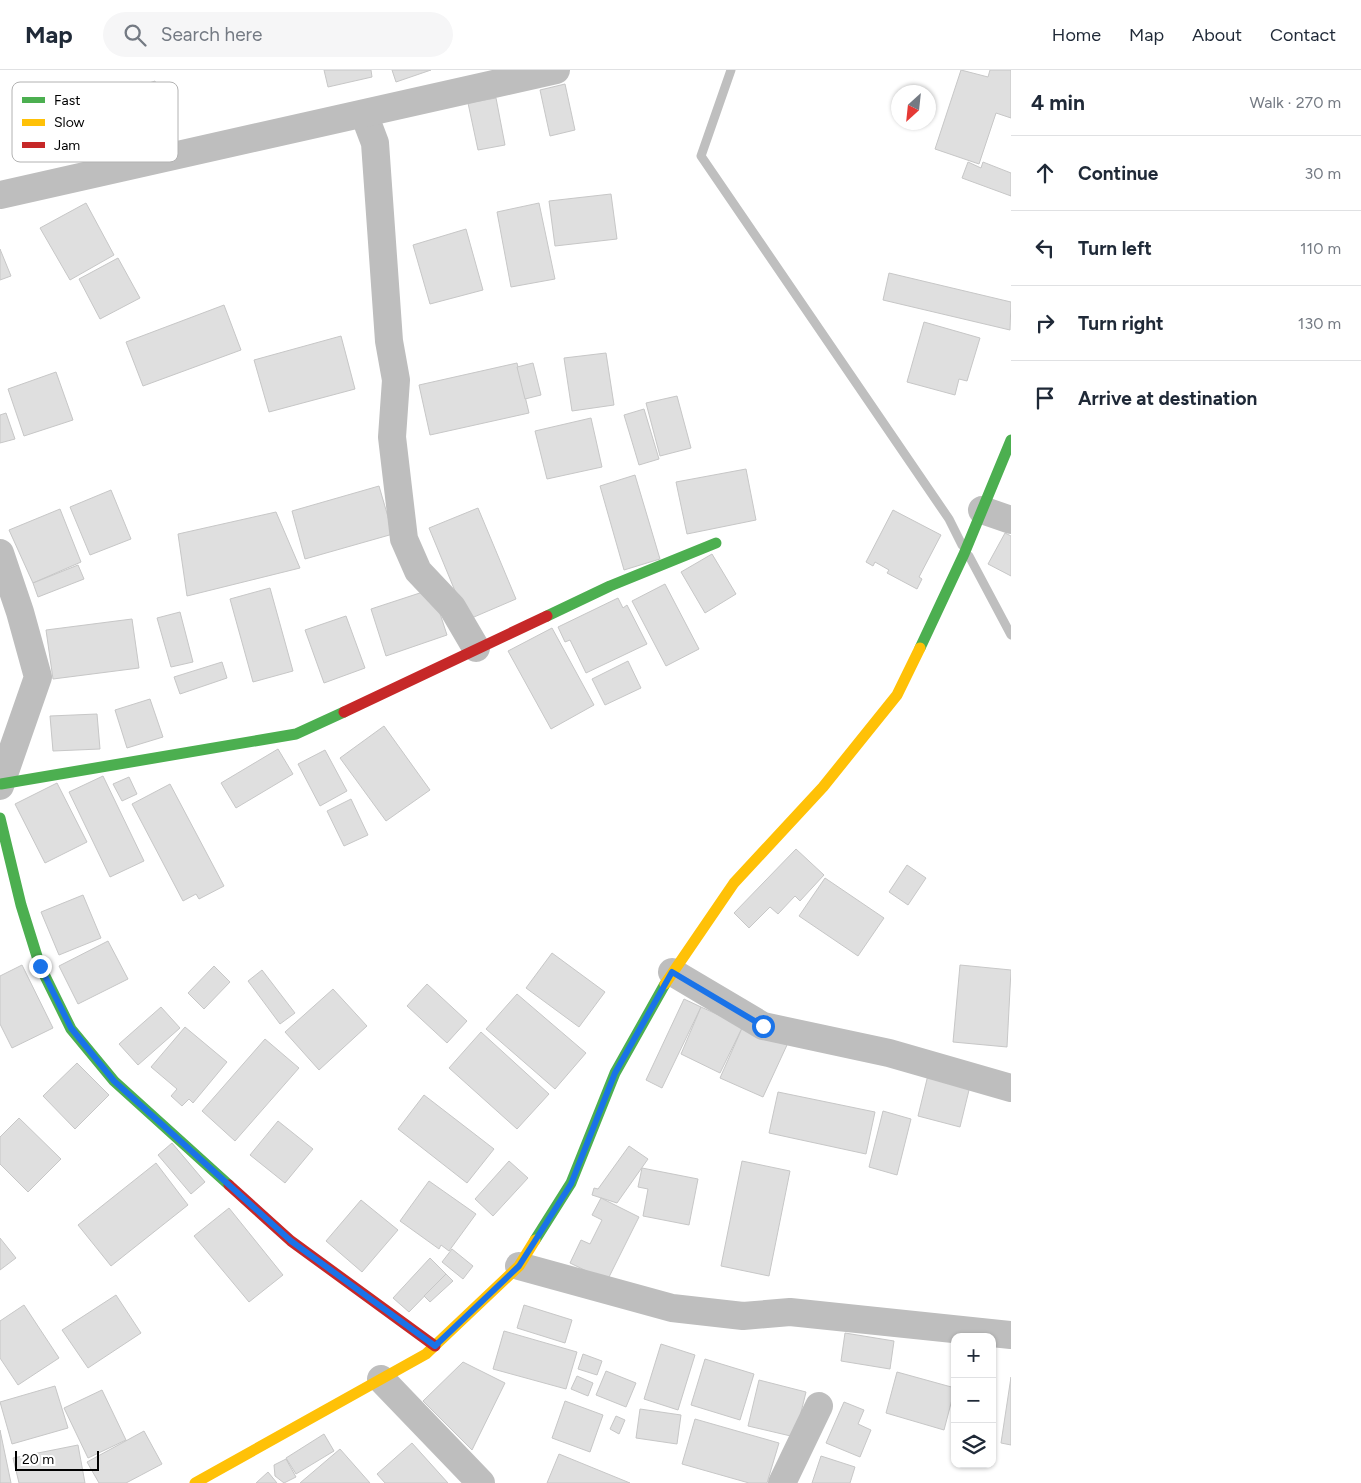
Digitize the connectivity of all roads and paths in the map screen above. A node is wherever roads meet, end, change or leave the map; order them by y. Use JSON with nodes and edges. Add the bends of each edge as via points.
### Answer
{"nodes":[{"id":1,"x":556,"y":70,"type":"edge"},
{"id":2,"x":364,"y":114,"type":"junction"},
{"id":3,"x":178,"y":155,"type":"edge"},
{"id":4,"x":148,"y":162,"type":"edge"},
{"id":5,"x":0,"y":195,"type":"edge"},
{"id":6,"x":1011,"y":440,"type":"edge"},
{"id":7,"x":978,"y":520,"type":"junction"},
{"id":8,"x":1011,"y":520,"type":"edge"},
{"id":9,"x":716,"y":543,"type":"dead end"},
{"id":10,"x":0,"y":554,"type":"edge"},
{"id":11,"x":476,"y":648,"type":"junction"},
{"id":12,"x":0,"y":785,"type":"edge"},
{"id":13,"x":0,"y":818,"type":"edge"},
{"id":14,"x":672,"y":972,"type":"junction"},
{"id":15,"x":1011,"y":1088,"type":"edge"},
{"id":16,"x":519,"y":1266,"type":"junction"},
{"id":17,"x":1011,"y":1335,"type":"edge"},
{"id":18,"x":435,"y":1346,"type":"junction"},
{"id":19,"x":381,"y":1379,"type":"junction"},
{"id":20,"x":819,"y":1406,"type":"dead end"},
{"id":21,"x":195,"y":1483,"type":"edge"},
{"id":22,"x":481,"y":1483,"type":"edge"},
{"id":23,"x":782,"y":1483,"type":"edge"}],
"edges":[{"from":1,"to":2,"type":"street"},
{"from":2,"to":3,"type":"street"},
{"from":2,"to":11,"type":"street","via":[[374,144],[389,341],[396,380],[392,436],[404,539],[418,571],[452,607]]},
{"from":4,"to":5,"type":"street"},
{"from":6,"to":7,"type":"street"},
{"from":7,"to":8,"type":"street"},
{"from":7,"to":14,"type":"street","via":[[896,695],[823,788],[734,883]]},
{"from":9,"to":11,"type":"street","via":[[610,586]]},
{"from":10,"to":12,"type":"street","via":[[38,677]]},
{"from":11,"to":12,"type":"street","via":[[296,734]]},
{"from":13,"to":18,"type":"street","via":[[40,966],[71,1028],[114,1081],[291,1241]]},
{"from":14,"to":15,"type":"street","via":[[763,1026],[889,1053]]},
{"from":14,"to":16,"type":"street","via":[[615,1073],[571,1184]]},
{"from":16,"to":17,"type":"street","via":[[672,1308],[744,1316],[790,1312]]},
{"from":16,"to":18,"type":"street"},
{"from":18,"to":19,"type":"street"},
{"from":19,"to":21,"type":"street"},
{"from":19,"to":22,"type":"street"},
{"from":20,"to":23,"type":"street"}]}
